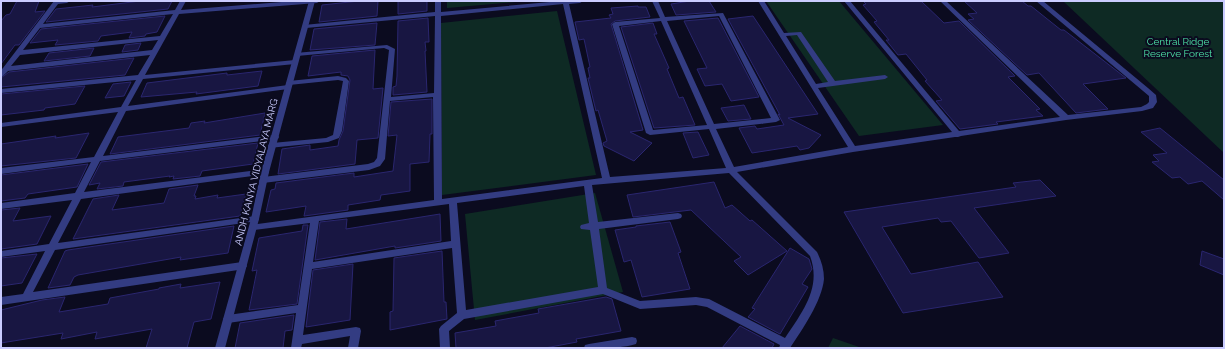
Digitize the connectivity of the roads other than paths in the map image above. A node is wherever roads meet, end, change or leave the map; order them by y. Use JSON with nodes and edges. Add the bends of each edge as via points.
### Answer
{"nodes":[{"id":1,"x":57,"y":1,"type":"edge"},
{"id":2,"x":67,"y":1,"type":"edge"},
{"id":3,"x":183,"y":1,"type":"edge"},
{"id":4,"x":312,"y":1,"type":"edge"},
{"id":5,"x":317,"y":1,"type":"edge"},
{"id":6,"x":438,"y":1,"type":"edge"},
{"id":7,"x":580,"y":1,"type":"edge"},
{"id":8,"x":655,"y":1,"type":"edge"},
{"id":9,"x":761,"y":1,"type":"edge"},
{"id":10,"x":847,"y":1,"type":"edge"},
{"id":11,"x":943,"y":1,"type":"edge"},
{"id":12,"x":1039,"y":1,"type":"edge"},
{"id":13,"x":565,"y":2,"type":"edge"},
{"id":14,"x":177,"y":12,"type":"junction"},
{"id":15,"x":438,"y":14,"type":"junction"},
{"id":16,"x":663,"y":19,"type":"junction"},
{"id":17,"x":38,"y":26,"type":"junction"},
{"id":18,"x":306,"y":26,"type":"junction"},
{"id":19,"x":782,"y":34,"type":"junction"},
{"id":20,"x":163,"y":38,"type":"junction"},
{"id":21,"x":155,"y":52,"type":"junction"},
{"id":22,"x":17,"y":53,"type":"junction"},
{"id":23,"x":296,"y":58,"type":"junction"},
{"id":24,"x":806,"y":58,"type":"junction"},
{"id":25,"x":3,"y":72,"type":"edge"},
{"id":26,"x":141,"y":76,"type":"junction"},
{"id":27,"x":885,"y":77,"type":"dead end"},
{"id":28,"x":833,"y":84,"type":"junction"},
{"id":29,"x":288,"y":85,"type":"junction"},
{"id":30,"x":814,"y":86,"type":"junction"},
{"id":31,"x":1,"y":91,"type":"edge"},
{"id":32,"x":437,"y":95,"type":"junction"},
{"id":33,"x":387,"y":99,"type":"junction"},
{"id":34,"x":123,"y":109,"type":"junction"},
{"id":35,"x":1066,"y":118,"type":"junction"},
{"id":36,"x":1,"y":125,"type":"edge"},
{"id":37,"x":712,"y":126,"type":"junction"},
{"id":38,"x":958,"y":135,"type":"junction"},
{"id":39,"x":274,"y":137,"type":"junction"},
{"id":40,"x":272,"y":146,"type":"junction"},
{"id":41,"x":854,"y":149,"type":"junction"},
{"id":42,"x":97,"y":158,"type":"junction"},
{"id":43,"x":731,"y":170,"type":"junction"},
{"id":44,"x":1,"y":171,"type":"edge"},
{"id":45,"x":264,"y":176,"type":"junction"},
{"id":46,"x":607,"y":180,"type":"junction"},
{"id":47,"x":588,"y":183,"type":"junction"},
{"id":48,"x":78,"y":197,"type":"junction"},
{"id":49,"x":453,"y":201,"type":"junction"},
{"id":50,"x":438,"y":202,"type":"junction"},
{"id":51,"x":1,"y":206,"type":"edge"},
{"id":52,"x":678,"y":216,"type":"dead end"},
{"id":53,"x":315,"y":219,"type":"junction"},
{"id":54,"x":254,"y":223,"type":"junction"},
{"id":55,"x":594,"y":226,"type":"junction"},
{"id":56,"x":584,"y":227,"type":"dead end"},
{"id":57,"x":456,"y":244,"type":"junction"},
{"id":58,"x":52,"y":247,"type":"junction"},
{"id":59,"x":1,"y":254,"type":"edge"},
{"id":60,"x":242,"y":266,"type":"junction"},
{"id":61,"x":308,"y":266,"type":"junction"},
{"id":62,"x":603,"y":290,"type":"junction"},
{"id":63,"x":26,"y":297,"type":"junction"},
{"id":64,"x":1,"y":301,"type":"edge"},
{"id":65,"x":302,"y":308,"type":"junction"},
{"id":66,"x":462,"y":315,"type":"junction"},
{"id":67,"x":228,"y":319,"type":"junction"},
{"id":68,"x":632,"y":341,"type":"dead end"},
{"id":69,"x":296,"y":344,"type":"edge"},
{"id":70,"x":785,"y":346,"type":"edge"},
{"id":71,"x":220,"y":348,"type":"edge"},
{"id":72,"x":353,"y":348,"type":"edge"},
{"id":73,"x":445,"y":348,"type":"edge"},
{"id":74,"x":589,"y":348,"type":"edge"}],
"edges":[{"from":1,"to":2,"type":"street"},
{"from":1,"to":17,"type":"street"},
{"from":3,"to":14,"type":"street"},
{"from":4,"to":5,"type":"street"},
{"from":4,"to":14,"type":"street"},
{"from":4,"to":18,"type":"street","name":"ANDH KANYA VIDYALAYA MARG"},
{"from":6,"to":15,"type":"street"},
{"from":7,"to":13,"type":"street"},
{"from":8,"to":16,"type":"street"},
{"from":9,"to":19,"type":"street"},
{"from":10,"to":38,"type":"street"},
{"from":11,"to":35,"type":"street"},
{"from":12,"to":35,"type":"street","via":[[1152,95],[1153,102],[1142,109]]},
{"from":13,"to":15,"type":"street"},
{"from":13,"to":46,"type":"street"},
{"from":14,"to":17,"type":"street"},
{"from":14,"to":20,"type":"street"},
{"from":15,"to":18,"type":"street"},
{"from":15,"to":32,"type":"street"},
{"from":16,"to":37,"type":"street"},
{"from":16,"to":37,"type":"street","via":[[615,24],[650,133]]},
{"from":16,"to":37,"type":"street","via":[[721,14],[776,120]]},
{"from":17,"to":22,"type":"street"},
{"from":18,"to":23,"type":"street","name":"ANDH KANYA VIDYALAYA MARG"},
{"from":19,"to":24,"type":"street"},
{"from":19,"to":24,"type":"street","via":[[799,33]]},
{"from":20,"to":21,"type":"street"},
{"from":20,"to":22,"type":"street"},
{"from":21,"to":25,"type":"street"},
{"from":21,"to":26,"type":"street"},
{"from":22,"to":25,"type":"street"},
{"from":23,"to":26,"type":"street"},
{"from":23,"to":29,"type":"street","name":"ANDH KANYA VIDYALAYA MARG"},
{"from":23,"to":33,"type":"street","via":[[390,47],[392,49]]},
{"from":24,"to":28,"type":"street"},
{"from":24,"to":30,"type":"street"},
{"from":26,"to":31,"type":"street"},
{"from":26,"to":34,"type":"street"},
{"from":27,"to":28,"type":"street"},
{"from":28,"to":30,"type":"street"},
{"from":29,"to":34,"type":"street"},
{"from":29,"to":39,"type":"street","name":"ANDH KANYA VIDYALAYA MARG"},
{"from":29,"to":40,"type":"street","via":[[344,79],[346,81],[338,131],[336,136],[328,140]]},
{"from":30,"to":41,"type":"street"},
{"from":32,"to":33,"type":"street"},
{"from":32,"to":50,"type":"street"},
{"from":33,"to":45,"type":"street","via":[[381,159],[376,164],[369,167]]},
{"from":34,"to":36,"type":"street"},
{"from":34,"to":42,"type":"street"},
{"from":35,"to":38,"type":"street"},
{"from":37,"to":43,"type":"street"},
{"from":38,"to":41,"type":"street"},
{"from":39,"to":40,"type":"street","name":"ANDH KANYA VIDYALAYA MARG"},
{"from":39,"to":42,"type":"street"},
{"from":40,"to":45,"type":"street","name":"ANDH KANYA VIDYALAYA MARG"},
{"from":41,"to":43,"type":"street"},
{"from":42,"to":44,"type":"street"},
{"from":42,"to":48,"type":"street"},
{"from":43,"to":46,"type":"street"},
{"from":43,"to":70,"type":"street","via":[[814,254],[818,262],[820,270],[817,294]]},
{"from":45,"to":48,"type":"street"},
{"from":45,"to":54,"type":"street","name":"ANDH KANYA VIDYALAYA MARG"},
{"from":46,"to":47,"type":"street"},
{"from":47,"to":49,"type":"street"},
{"from":47,"to":55,"type":"street"},
{"from":48,"to":51,"type":"street"},
{"from":48,"to":58,"type":"street"},
{"from":49,"to":50,"type":"street"},
{"from":49,"to":57,"type":"street"},
{"from":50,"to":53,"type":"street"},
{"from":52,"to":55,"type":"street"},
{"from":53,"to":54,"type":"street"},
{"from":53,"to":61,"type":"street"},
{"from":54,"to":58,"type":"street"},
{"from":54,"to":60,"type":"street","name":"ANDH KANYA VIDYALAYA MARG"},
{"from":55,"to":56,"type":"street"},
{"from":55,"to":62,"type":"street"},
{"from":57,"to":61,"type":"street"},
{"from":57,"to":66,"type":"street"},
{"from":58,"to":59,"type":"street"},
{"from":58,"to":63,"type":"street"},
{"from":60,"to":63,"type":"street"},
{"from":60,"to":67,"type":"street","name":"ANDH KANYA VIDYALAYA MARG"},
{"from":61,"to":65,"type":"street"},
{"from":62,"to":66,"type":"street"},
{"from":62,"to":70,"type":"street","via":[[640,305],[696,301],[709,303]]},
{"from":63,"to":64,"type":"street"},
{"from":65,"to":67,"type":"street"},
{"from":65,"to":69,"type":"street"},
{"from":66,"to":73,"type":"street","via":[[444,329]]},
{"from":67,"to":71,"type":"street","name":"ANDH KANYA VIDYALAYA MARG"},
{"from":68,"to":74,"type":"street"},
{"from":69,"to":72,"type":"street","via":[[356,331]]}]}
